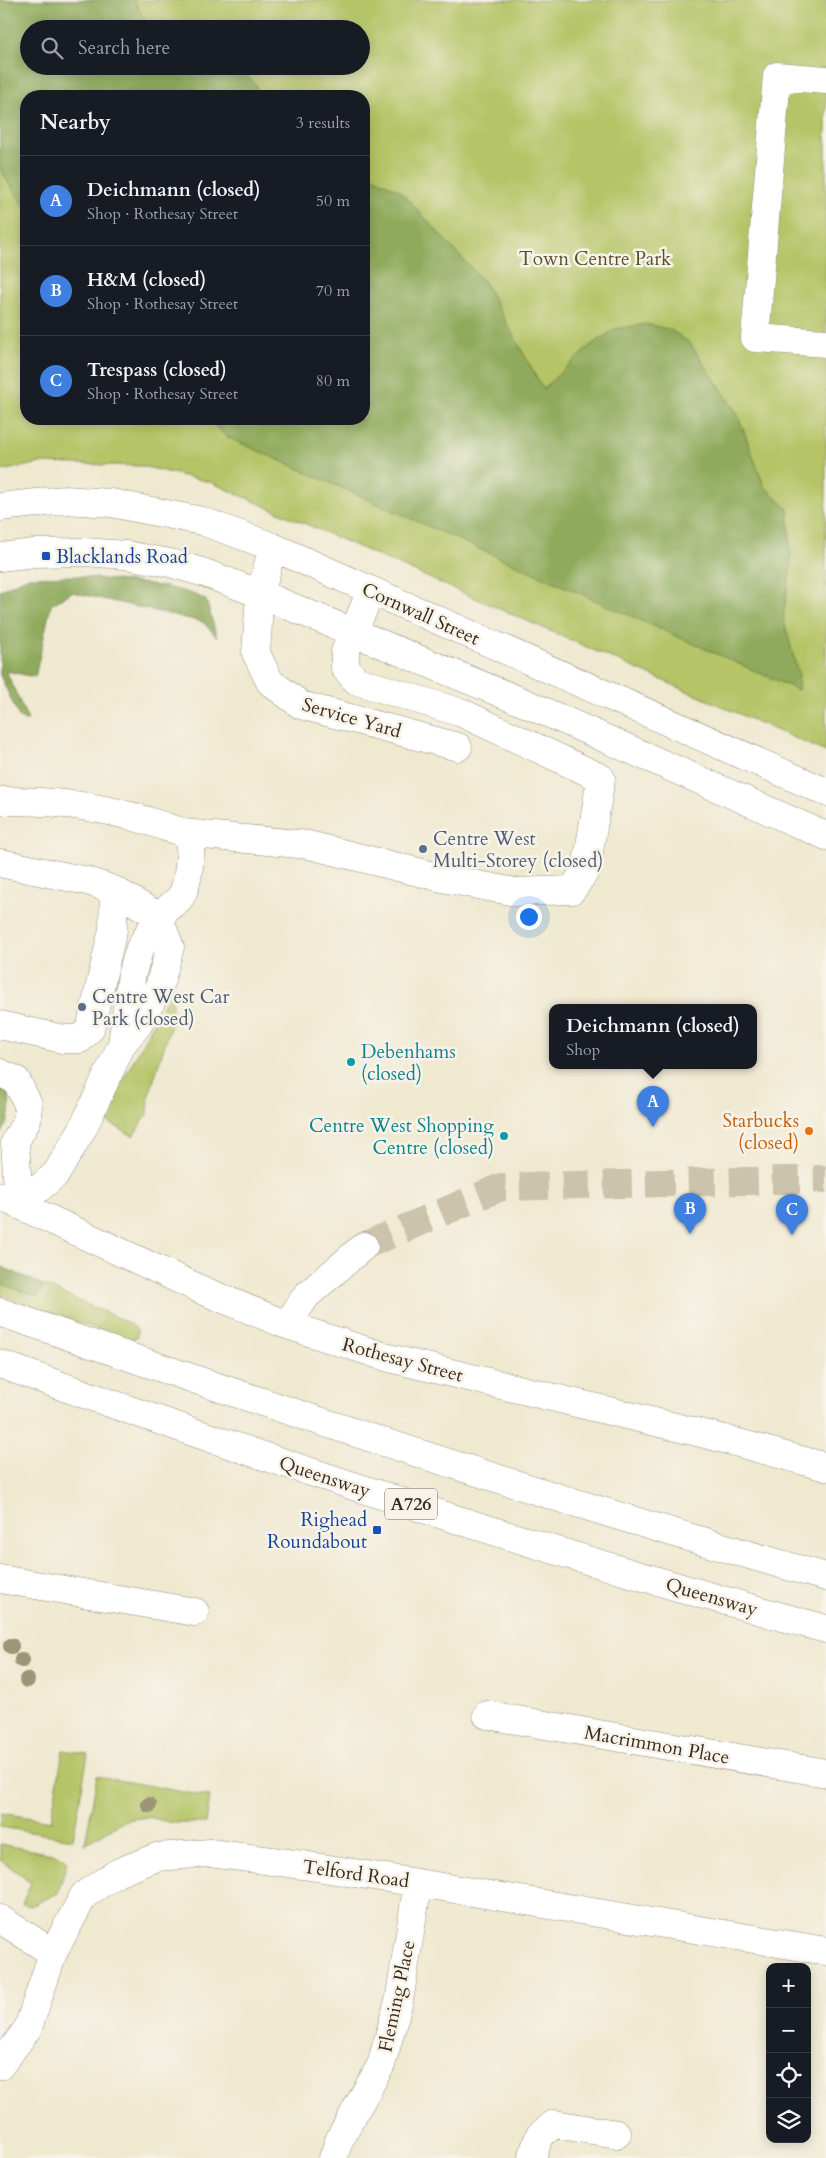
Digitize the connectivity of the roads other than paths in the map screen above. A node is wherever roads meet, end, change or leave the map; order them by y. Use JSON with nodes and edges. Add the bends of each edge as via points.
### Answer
{"nodes":[{"id":1,"x":826,"y":80,"type":"edge"},
{"id":2,"x":826,"y":343,"type":"edge"},
{"id":3,"x":0,"y":507,"type":"edge"},
{"id":4,"x":273,"y":547,"type":"junction"},
{"id":5,"x":0,"y":557,"type":"edge"},
{"id":6,"x":371,"y":590,"type":"junction"},
{"id":7,"x":260,"y":594,"type":"junction"},
{"id":8,"x":353,"y":632,"type":"junction"},
{"id":9,"x":458,"y":747,"type":"dead end"},
{"id":10,"x":826,"y":792,"type":"edge"},
{"id":11,"x":0,"y":802,"type":"edge"},
{"id":12,"x":183,"y":833,"type":"junction"},
{"id":13,"x":826,"y":836,"type":"edge"},
{"id":14,"x":0,"y":863,"type":"edge"},
{"id":15,"x":114,"y":890,"type":"junction"},
{"id":16,"x":158,"y":916,"type":"junction"},
{"id":17,"x":0,"y":1025,"type":"edge"},
{"id":18,"x":0,"y":1073,"type":"edge"},
{"id":19,"x":10,"y":1201,"type":"edge"},
{"id":20,"x":364,"y":1246,"type":"tunnel mouth"},
{"id":21,"x":0,"y":1312,"type":"edge"},
{"id":22,"x":287,"y":1325,"type":"junction"},
{"id":23,"x":0,"y":1364,"type":"edge"},
{"id":24,"x":826,"y":1467,"type":"edge"},
{"id":25,"x":826,"y":1577,"type":"edge"},
{"id":26,"x":0,"y":1579,"type":"edge"},
{"id":27,"x":195,"y":1612,"type":"dead end"},
{"id":28,"x":826,"y":1629,"type":"edge"},
{"id":29,"x":487,"y":1715,"type":"dead end"},
{"id":30,"x":826,"y":1773,"type":"edge"},
{"id":31,"x":418,"y":1883,"type":"junction"},
{"id":32,"x":0,"y":1919,"type":"edge"},
{"id":33,"x":826,"y":1951,"type":"edge"},
{"id":34,"x":53,"y":1953,"type":"junction"},
{"id":35,"x":0,"y":2066,"type":"edge"},
{"id":36,"x":617,"y":2134,"type":"dead end"},
{"id":37,"x":333,"y":2158,"type":"edge"},
{"id":38,"x":532,"y":2158,"type":"edge"}],
"edges":[{"from":1,"to":2,"type":"main road","via":[[777,76],[755,338]]},
{"from":3,"to":4,"type":"main road","name":"Cornwall Street","via":[[65,500],[111,503],[202,521]]},
{"from":4,"to":6,"type":"main road","name":"Cornwall Street"},
{"from":4,"to":7,"type":"main road","name":"Service Yard"},
{"from":5,"to":7,"type":"main road","via":[[84,552],[126,555],[170,563]]},
{"from":6,"to":8,"type":"main road"},
{"from":6,"to":10,"type":"main road","name":"Cornwall Street"},
{"from":7,"to":8,"type":"main road"},
{"from":7,"to":9,"type":"main road","name":"Service Yard","via":[[256,653],[270,682],[302,705]]},
{"from":8,"to":12,"type":"main road","via":[[345,652],[345,668],[357,681],[462,713],[601,778],[586,870],[572,890],[515,892],[442,878],[309,845]]},
{"from":8,"to":13,"type":"main road","via":[[525,703]]},
{"from":11,"to":12,"type":"main road","via":[[18,800],[80,806],[144,819]]},
{"from":12,"to":16,"type":"main road","via":[[191,846],[186,884],[181,899]]},
{"from":14,"to":15,"type":"main road","via":[[88,881]]},
{"from":15,"to":16,"type":"main road"},
{"from":15,"to":17,"type":"main road","via":[[113,929],[90,1029],[80,1039],[63,1039]]},
{"from":16,"to":19,"type":"main road","via":[[140,948],[132,973],[122,1044],[83,1128],[56,1174]]},
{"from":18,"to":19,"type":"main road","via":[[16,1080],[28,1104],[27,1120],[15,1142]]},
{"from":19,"to":22,"type":"main road","name":"Rothesay Street","via":[[204,1291]]},
{"from":20,"to":22,"type":"main road","via":[[306,1296]]},
{"from":21,"to":25,"type":"main road","number":"A726","via":[[379,1442]]},
{"from":22,"to":24,"type":"main road","name":"Rothesay Street","via":[[389,1358],[713,1436]]},
{"from":23,"to":28,"type":"main road","name":"Queensway","number":"A726","via":[[142,1416],[333,1479],[543,1546]]},
{"from":26,"to":27,"type":"main road"},
{"from":29,"to":30,"type":"main road","name":"Macrimmon Place"},
{"from":31,"to":33,"type":"main road","name":"Telford Road"},
{"from":31,"to":34,"type":"main road","name":"Telford Road","via":[[210,1853],[157,1857],[117,1873],[84,1895]]},
{"from":31,"to":37,"type":"main road","name":"Fleming Place","via":[[399,2001],[381,2064],[340,2138]]},
{"from":32,"to":34,"type":"main road"},
{"from":34,"to":35,"type":"main road","name":"Telford Road","via":[[28,2028]]},
{"from":36,"to":38,"type":"main road","via":[[554,2124],[539,2136]]}]}
